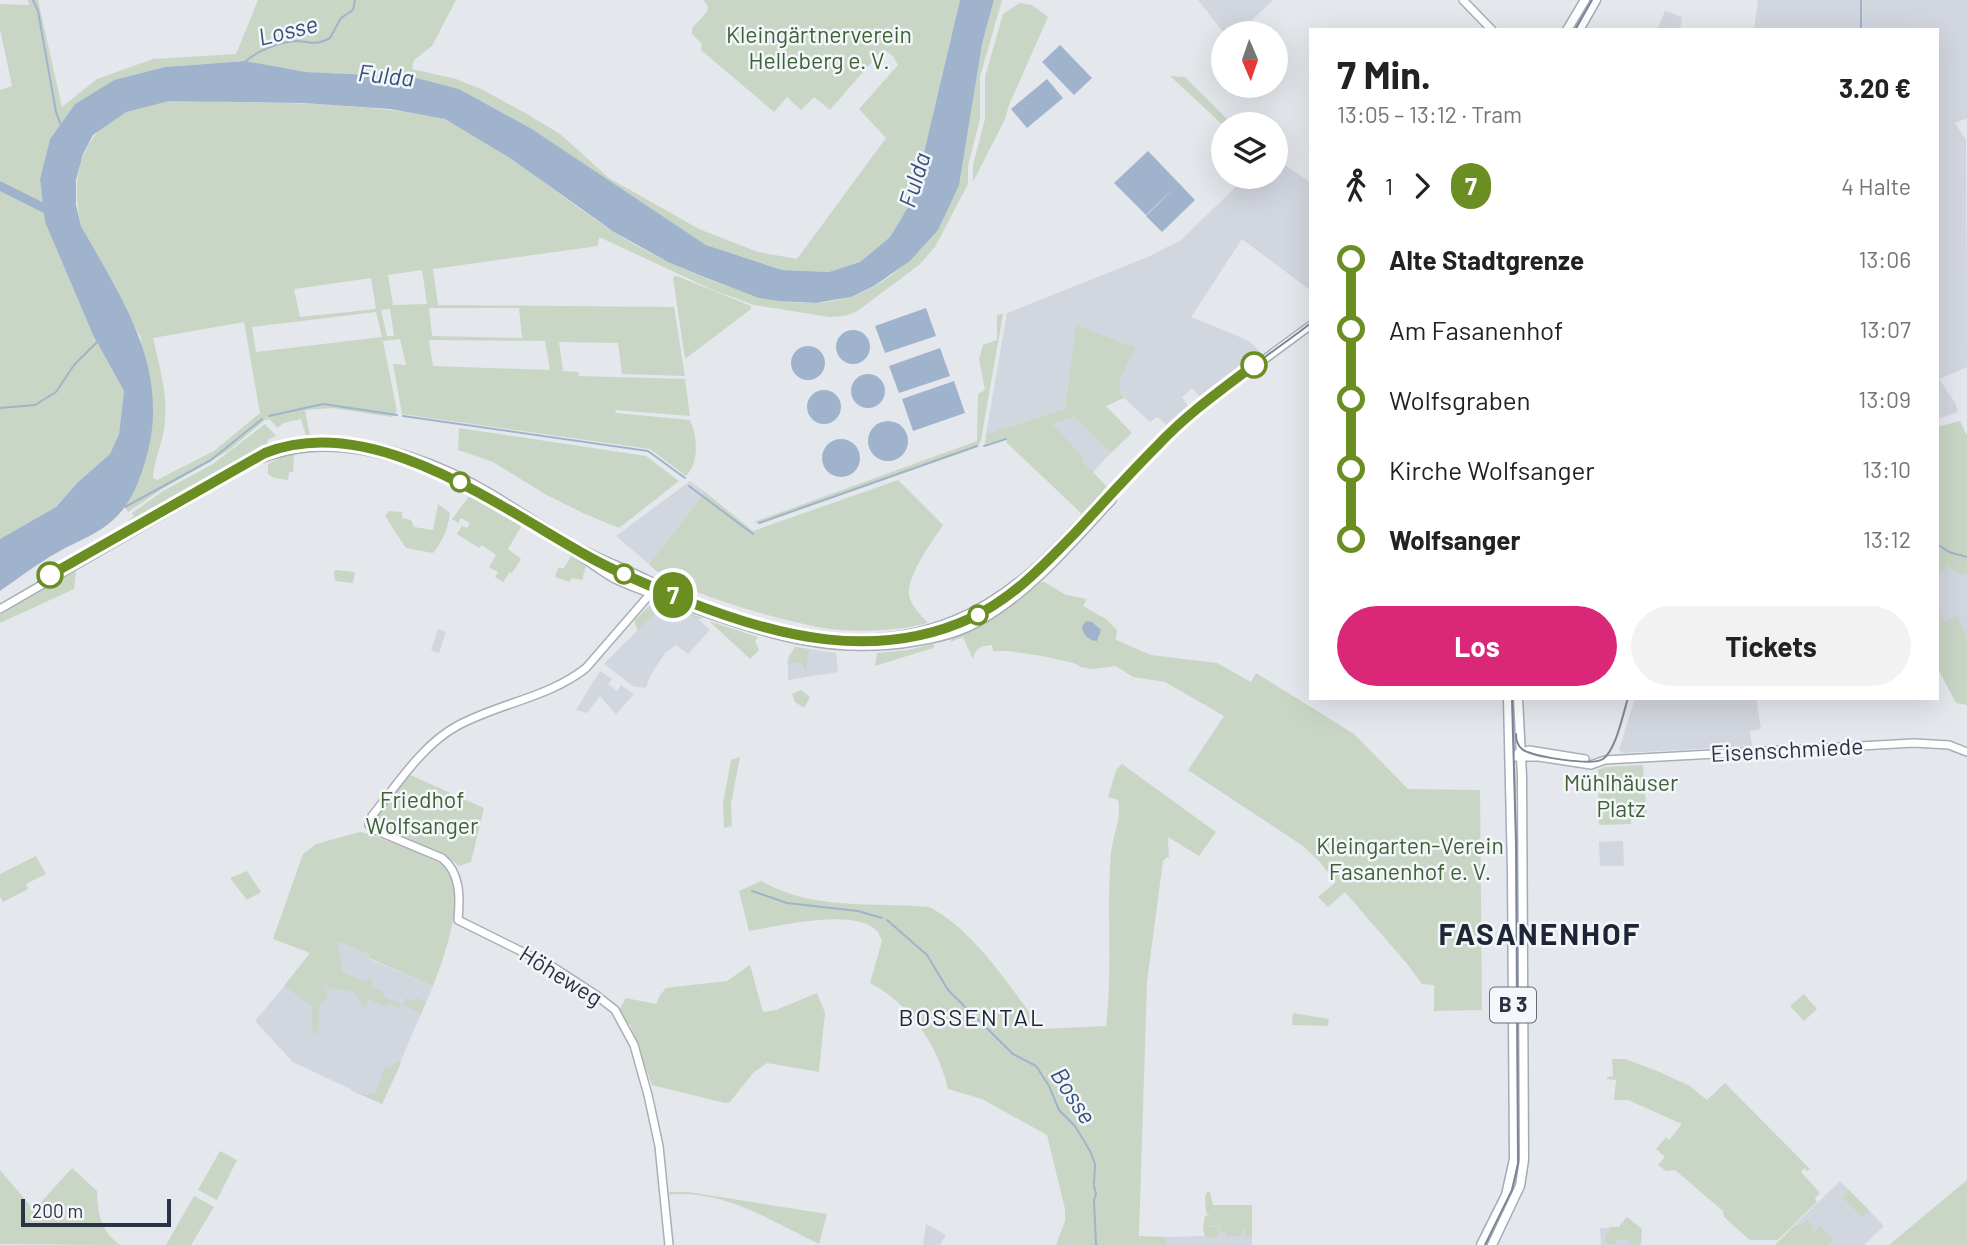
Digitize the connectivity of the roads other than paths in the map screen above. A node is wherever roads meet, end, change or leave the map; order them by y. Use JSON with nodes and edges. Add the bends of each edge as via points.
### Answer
{"nodes":[{"id":1,"x":1463,"y":0,"type":"edge"},
{"id":2,"x":1585,"y":0,"type":"edge"},
{"id":3,"x":1596,"y":0,"type":"edge"},
{"id":4,"x":1490,"y":28,"type":"edge"},
{"id":5,"x":1568,"y":28,"type":"edge"},
{"id":6,"x":1580,"y":28,"type":"edge"},
{"id":7,"x":1309,"y":326,"type":"edge"},
{"id":8,"x":282,"y":451,"type":"junction"},
{"id":9,"x":1115,"y":491,"type":"junction"},
{"id":10,"x":658,"y":585,"type":"junction"},
{"id":11,"x":651,"y":594,"type":"junction"},
{"id":12,"x":0,"y":609,"type":"edge"},
{"id":13,"x":1508,"y":700,"type":"edge"},
{"id":14,"x":1518,"y":700,"type":"edge"},
{"id":15,"x":1967,"y":752,"type":"edge"},
{"id":16,"x":1524,"y":753,"type":"junction"},
{"id":17,"x":1511,"y":757,"type":"junction"},
{"id":18,"x":669,"y":1245,"type":"edge"},
{"id":19,"x":1481,"y":1245,"type":"edge"},
{"id":20,"x":1492,"y":1245,"type":"edge"}],
"edges":[{"from":1,"to":4,"type":"main road"},
{"from":2,"to":5,"type":"main road"},
{"from":3,"to":6,"type":"main road"},
{"from":7,"to":9,"type":"main road","via":[[1197,410]]},
{"from":8,"to":10,"type":"main road","via":[[306,442],[345,441],[432,464],[573,544]]},
{"from":8,"to":11,"type":"main road","via":[[343,448],[424,469],[494,503],[601,571]]},
{"from":8,"to":12,"type":"main road","via":[[252,463]]},
{"from":9,"to":10,"type":"main road","via":[[1003,595],[954,621],[903,635],[851,640],[807,635],[733,615]]},
{"from":9,"to":11,"type":"main road","via":[[1112,500],[1022,592],[972,625],[928,640],[860,648],[811,643],[746,627]]},
{"from":10,"to":11,"type":"main road"},
{"from":11,"to":18,"type":"main road","name":"Höheweg","via":[[574,678],[445,733],[428,748],[369,825],[450,865],[457,880],[458,920],[553,967],[615,1010],[634,1045],[648,1095]]},
{"from":13,"to":17,"type":"main road","number":"B 3"},
{"from":14,"to":16,"type":"main road","number":"B 3"},
{"from":15,"to":16,"type":"main road","name":"Eisenschmiede","via":[[1949,745],[1914,743],[1603,759],[1591,765]]},
{"from":16,"to":17,"type":"main road","name":"Eisenschmiede"},
{"from":16,"to":20,"type":"main road","number":"B 3","via":[[1523,1172]]},
{"from":17,"to":19,"type":"main road","number":"B 3","via":[[1514,1159],[1506,1195]]}]}
